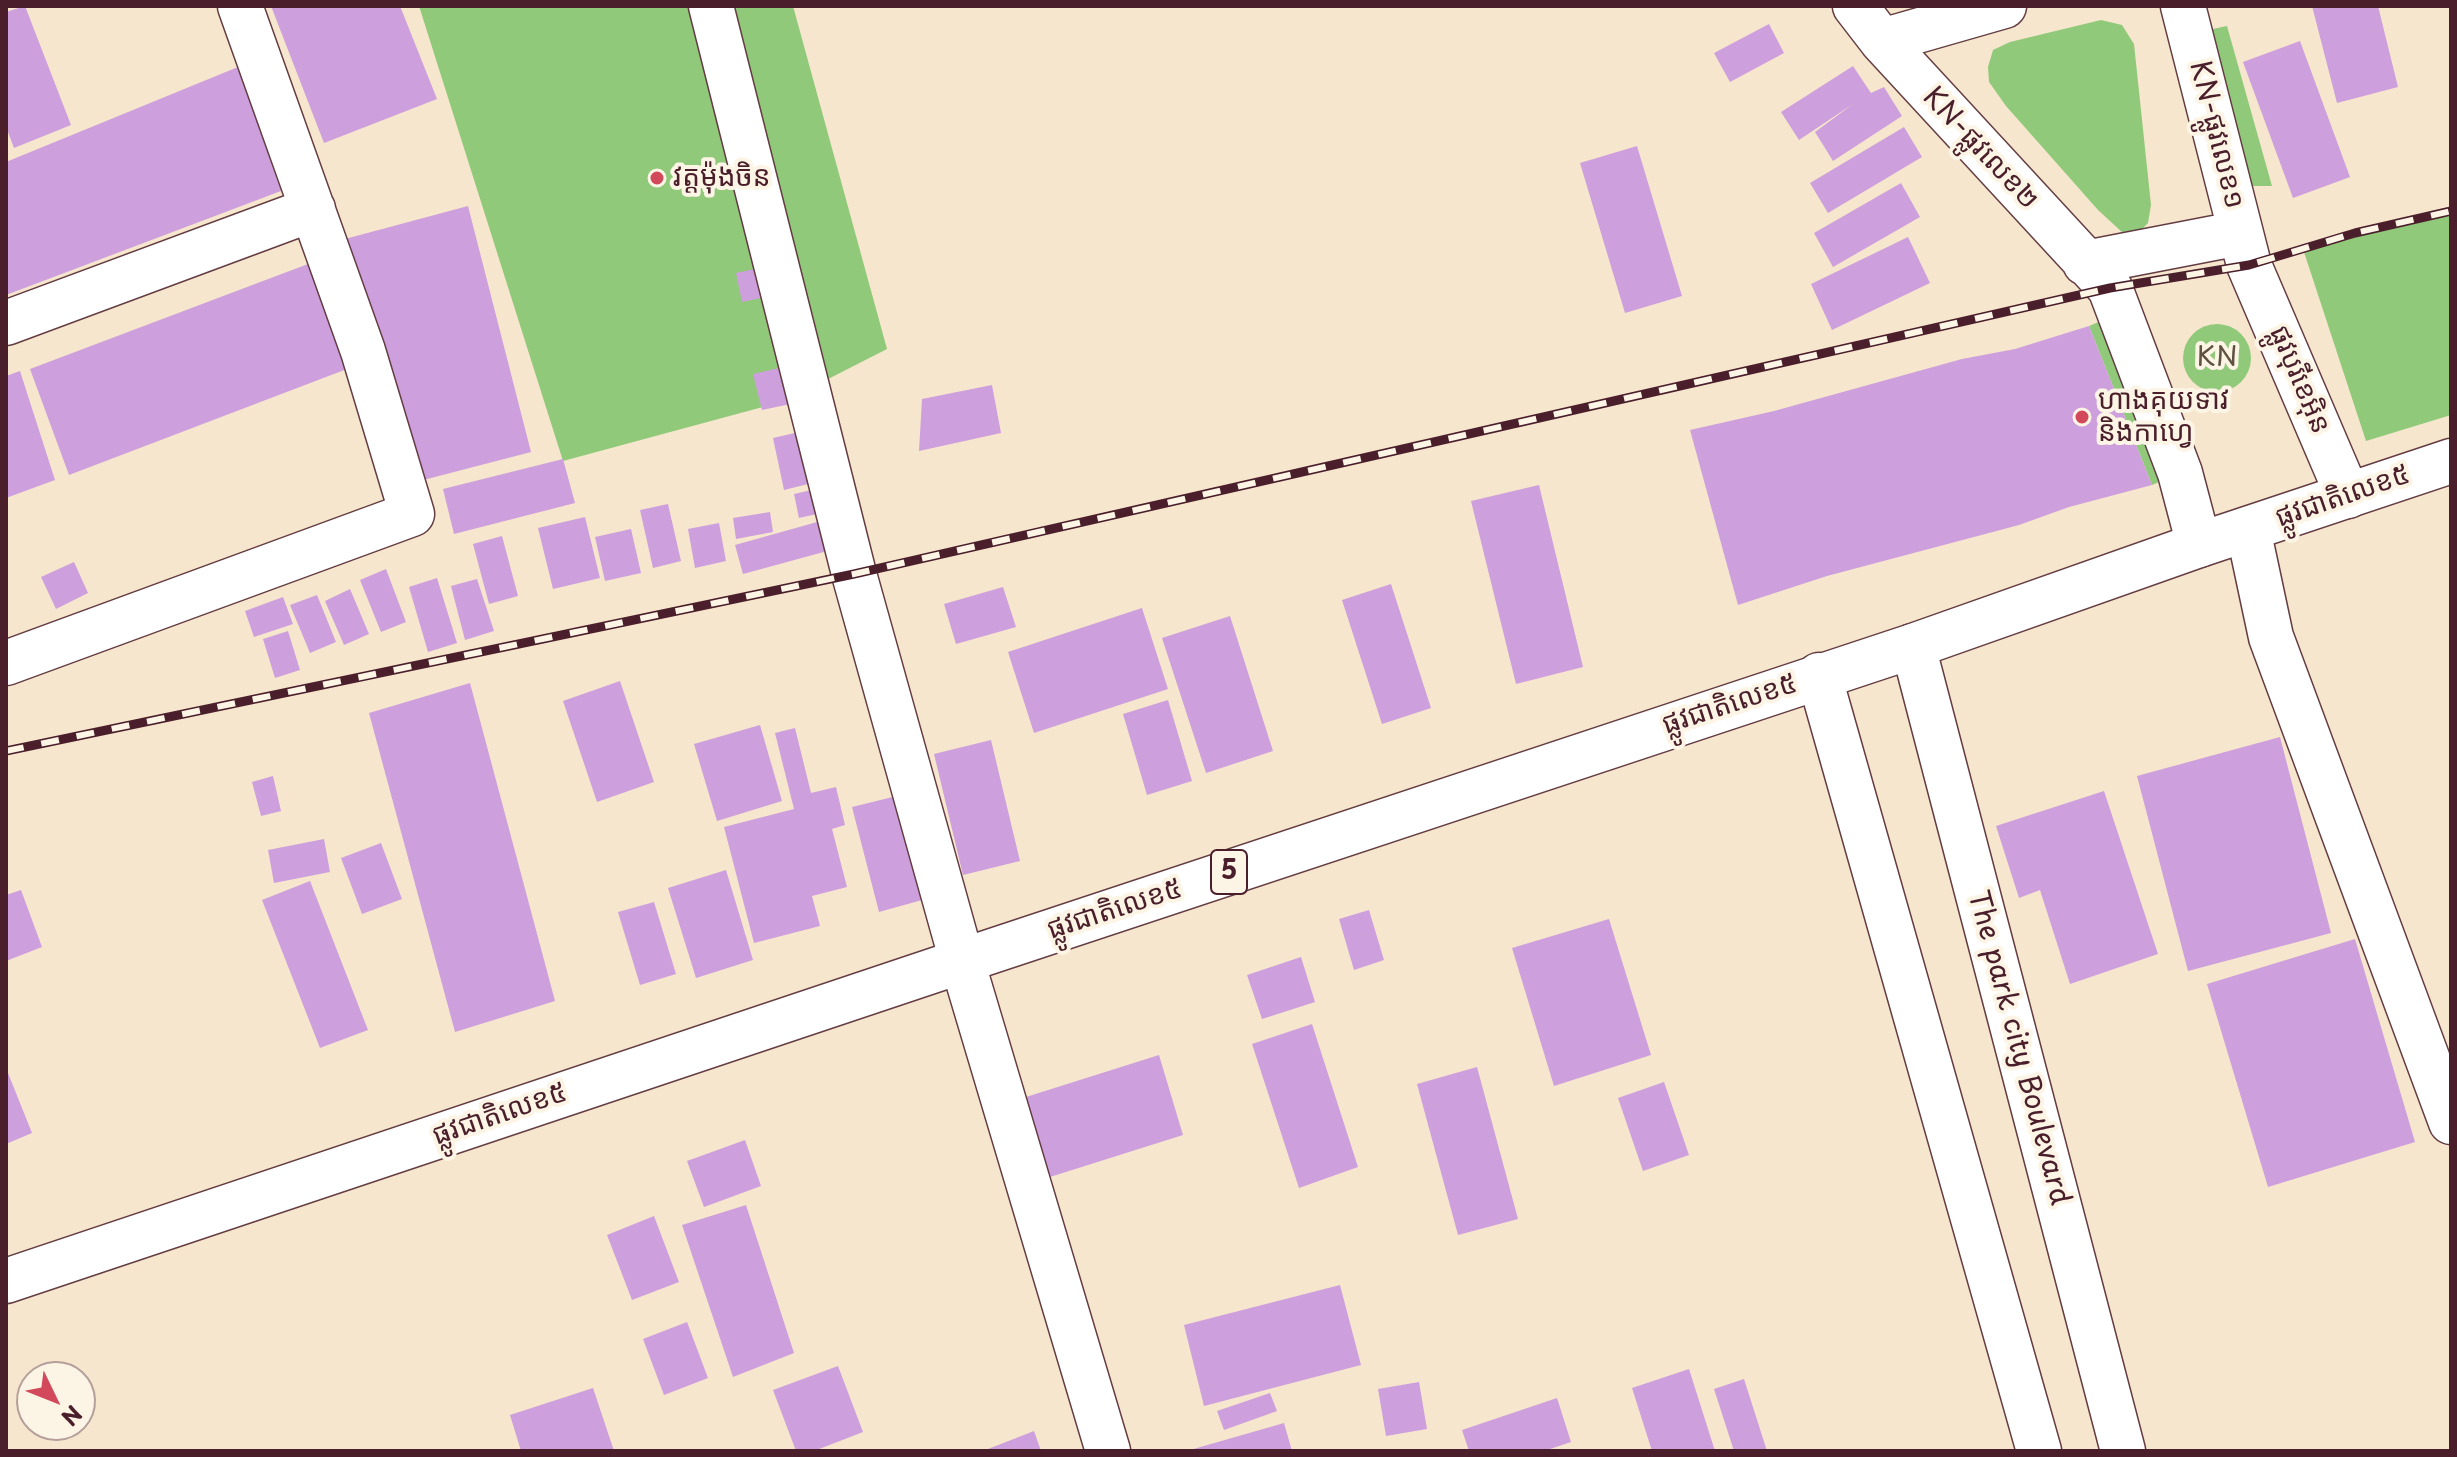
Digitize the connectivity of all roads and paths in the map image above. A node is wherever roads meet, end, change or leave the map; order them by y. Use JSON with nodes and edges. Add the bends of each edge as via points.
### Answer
{"nodes":[{"id":1,"x":240,"y":6,"type":"edge"},
{"id":2,"x":711,"y":6,"type":"edge"},
{"id":3,"x":1855,"y":6,"type":"edge"},
{"id":4,"x":2004,"y":6,"type":"edge"},
{"id":5,"x":2183,"y":6,"type":"edge"},
{"id":6,"x":1882,"y":41,"type":"junction"},
{"id":7,"x":313,"y":209,"type":"junction"},
{"id":8,"x":2245,"y":249,"type":"junction"},
{"id":9,"x":2098,"y":276,"type":"junction"},
{"id":10,"x":6,"y":323,"type":"edge"},
{"id":11,"x":2451,"y":461,"type":"edge"},
{"id":12,"x":2348,"y":496,"type":"junction"},
{"id":13,"x":2248,"y":529,"type":"junction"},
{"id":14,"x":2199,"y":545,"type":"junction"},
{"id":15,"x":1913,"y":646,"type":"junction"},
{"id":16,"x":6,"y":663,"type":"edge"},
{"id":17,"x":1819,"y":675,"type":"junction"},
{"id":18,"x":962,"y":961,"type":"junction"},
{"id":19,"x":2451,"y":1122,"type":"edge"},
{"id":20,"x":6,"y":1281,"type":"edge"},
{"id":21,"x":1108,"y":1451,"type":"edge"},
{"id":22,"x":2039,"y":1451,"type":"edge"},
{"id":23,"x":2123,"y":1451,"type":"edge"}],
"edges":[{"from":1,"to":7,"type":"main road"},
{"from":2,"to":18,"type":"main road","via":[[854,574]]},
{"from":3,"to":6,"type":"main road","name":"KN-ផ្លូវលេខ២"},
{"from":4,"to":6,"type":"main road"},
{"from":5,"to":8,"type":"main road","name":"KN-ផ្លូវលេខ១"},
{"from":6,"to":9,"type":"main road","name":"KN-ផ្លូវលេខ២"},
{"from":7,"to":10,"type":"main road"},
{"from":7,"to":16,"type":"main road","via":[[412,514]]},
{"from":8,"to":9,"type":"main road"},
{"from":8,"to":12,"type":"main road","name":"ផ្លូវបុរីខេអ៊ិន"},
{"from":9,"to":14,"type":"main road","via":[[2180,473]]},
{"from":11,"to":12,"type":"main road","name":"ផ្លូវជាតិលេខ៥","number":"5"},
{"from":12,"to":13,"type":"main road","name":"ផ្លូវជាតិលេខ៥","number":"5"},
{"from":13,"to":14,"type":"main road","name":"ផ្លូវជាតិលេខ៥","number":"5"},
{"from":13,"to":19,"type":"main road","via":[[2271,637]]},
{"from":14,"to":15,"type":"main road","name":"ផ្លូវជាតិលេខ៥","number":"5"},
{"from":15,"to":17,"type":"main road","name":"ផ្លូវជាតិលេខ៥","number":"5"},
{"from":15,"to":23,"type":"main road","name":"The park city Boulevard"},
{"from":17,"to":18,"type":"main road","name":"ផ្លូវជាតិលេខ៥","number":"5"},
{"from":17,"to":22,"type":"main road"},
{"from":18,"to":20,"type":"main road","name":"ផ្លូវជាតិលេខ៥","number":"5"},
{"from":18,"to":21,"type":"main road"}]}
